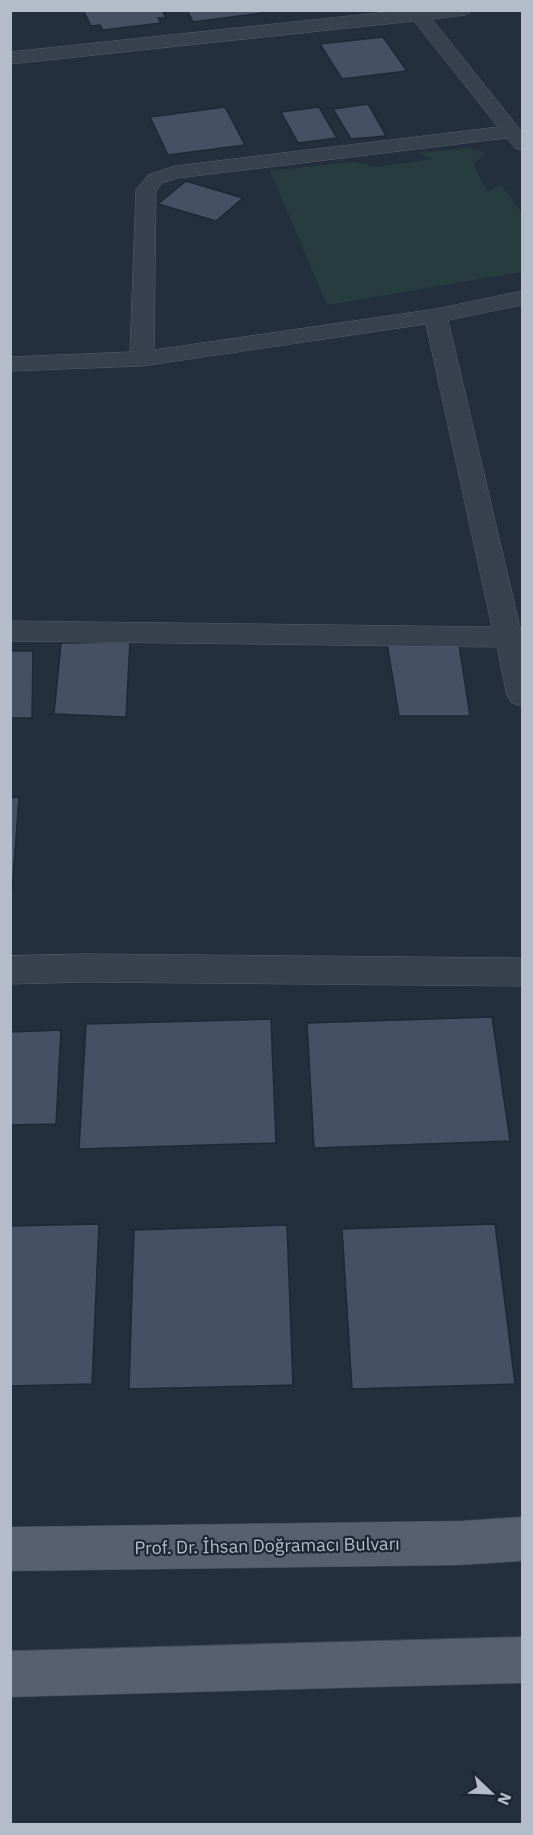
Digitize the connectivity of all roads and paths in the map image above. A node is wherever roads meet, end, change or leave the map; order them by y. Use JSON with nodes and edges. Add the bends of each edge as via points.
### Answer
{"nodes":[{"id":1,"x":465,"y":10,"type":"edge"},
{"id":2,"x":417,"y":13,"type":"edge"},
{"id":3,"x":10,"y":58,"type":"edge"},
{"id":4,"x":517,"y":137,"type":"edge"},
{"id":5,"x":522,"y":298,"type":"edge"},
{"id":6,"x":436,"y":316,"type":"junction"},
{"id":7,"x":142,"y":360,"type":"junction"},
{"id":8,"x":10,"y":364,"type":"edge"},
{"id":9,"x":10,"y":631,"type":"edge"},
{"id":10,"x":509,"y":637,"type":"junction"},
{"id":11,"x":522,"y":696,"type":"edge"},
{"id":12,"x":10,"y":970,"type":"edge"},
{"id":13,"x":522,"y":972,"type":"edge"},
{"id":14,"x":522,"y":1539,"type":"edge"},
{"id":15,"x":10,"y":1549,"type":"edge"},
{"id":16,"x":522,"y":1660,"type":"edge"},
{"id":17,"x":10,"y":1674,"type":"edge"}],
"edges":[{"from":1,"to":2,"type":"street"},
{"from":2,"to":3,"type":"street"},
{"from":2,"to":4,"type":"street"},
{"from":4,"to":7,"type":"street","via":[[175,172],[155,179],[146,190]]},
{"from":5,"to":6,"type":"street"},
{"from":6,"to":7,"type":"street"},
{"from":6,"to":10,"type":"street"},
{"from":7,"to":8,"type":"street"},
{"from":9,"to":10,"type":"street"},
{"from":10,"to":11,"type":"street"},
{"from":12,"to":13,"type":"street"},
{"from":14,"to":15,"type":"main road","name":"Prof. Dr. İhsan Doğramacı Bulvarı","via":[[460,1544]]},
{"from":16,"to":17,"type":"main road"}]}
